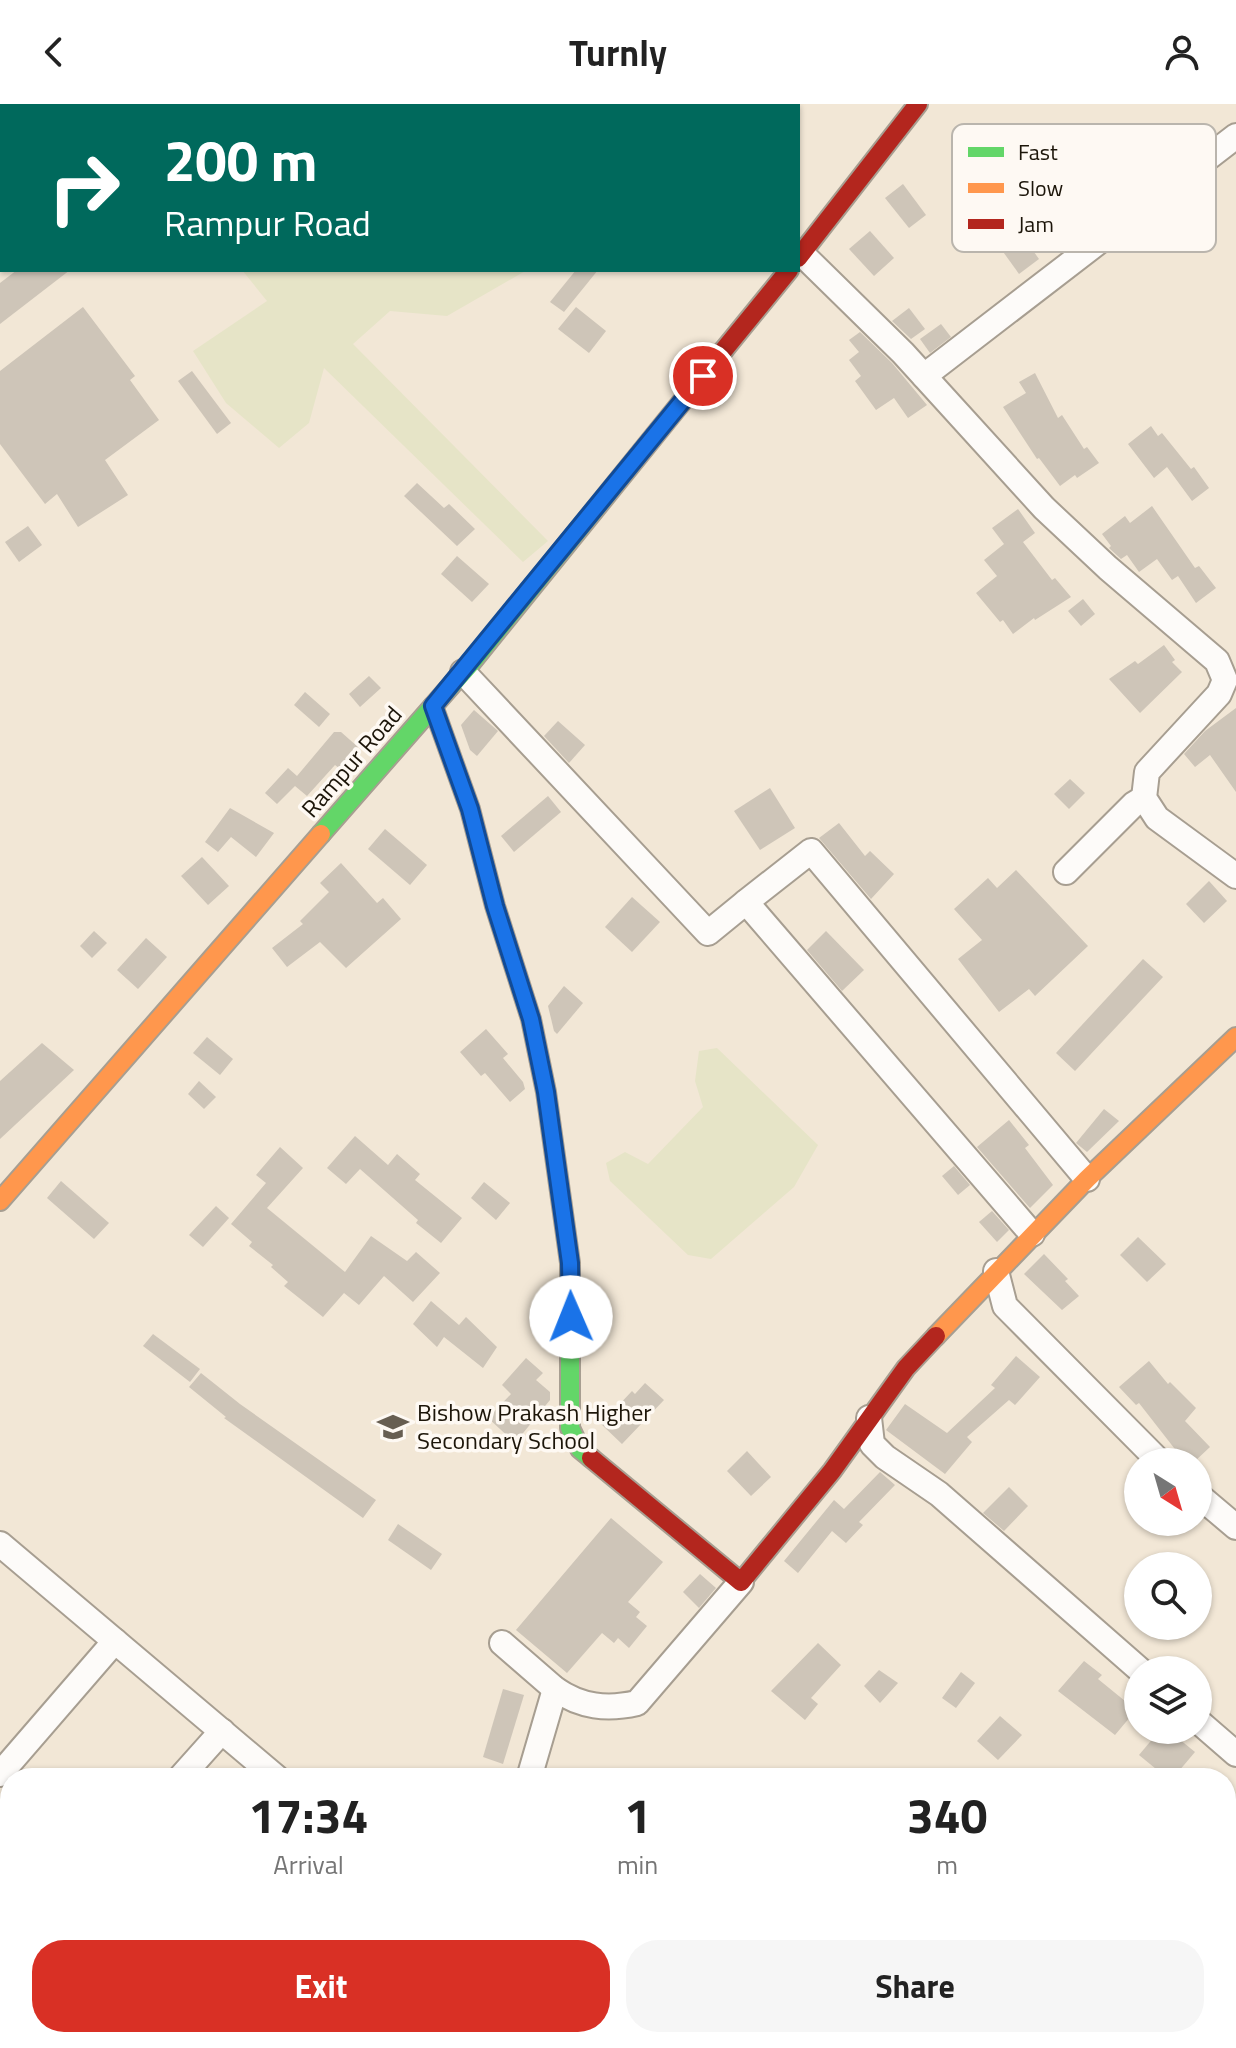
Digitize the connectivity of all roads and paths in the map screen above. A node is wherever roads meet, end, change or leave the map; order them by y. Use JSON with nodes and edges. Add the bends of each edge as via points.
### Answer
{"nodes":[{"id":1,"x":918,"y":104,"type":"edge"},
{"id":2,"x":1236,"y":136,"type":"edge"},
{"id":3,"x":1216,"y":151,"type":"edge"},
{"id":4,"x":1085,"y":252,"type":"edge"},
{"id":5,"x":800,"y":256,"type":"edge"},
{"id":6,"x":800,"y":265,"type":"edge"},
{"id":7,"x":787,"y":272,"type":"edge"},
{"id":8,"x":924,"y":376,"type":"junction"},
{"id":9,"x":463,"y":672,"type":"junction"},
{"id":10,"x":1229,"y":678,"type":"edge"},
{"id":11,"x":433,"y":706,"type":"junction"},
{"id":12,"x":1144,"y":798,"type":"junction"},
{"id":13,"x":1066,"y":872,"type":"dead end"},
{"id":14,"x":1236,"y":876,"type":"edge"},
{"id":15,"x":746,"y":902,"type":"junction"},
{"id":16,"x":1236,"y":1037,"type":"edge"},
{"id":17,"x":1087,"y":1179,"type":"junction"},
{"id":18,"x":0,"y":1201,"type":"edge"},
{"id":19,"x":1032,"y":1234,"type":"junction"},
{"id":20,"x":996,"y":1271,"type":"junction"},
{"id":21,"x":869,"y":1418,"type":"junction"},
{"id":22,"x":1146,"y":1448,"type":"edge"},
{"id":23,"x":892,"y":1461,"type":"junction"},
{"id":24,"x":832,"y":1471,"type":"junction"},
{"id":25,"x":1212,"y":1507,"type":"edge"},
{"id":26,"x":1236,"y":1527,"type":"edge"},
{"id":27,"x":0,"y":1544,"type":"edge"},
{"id":28,"x":741,"y":1582,"type":"junction"},
{"id":29,"x":115,"y":1641,"type":"junction"},
{"id":30,"x":502,"y":1643,"type":"dead end"},
{"id":31,"x":1124,"y":1656,"type":"edge"},
{"id":32,"x":555,"y":1689,"type":"junction"},
{"id":33,"x":222,"y":1731,"type":"junction"},
{"id":34,"x":1212,"y":1733,"type":"edge"},
{"id":35,"x":1236,"y":1754,"type":"edge"},
{"id":36,"x":4,"y":1761,"type":"edge"},
{"id":37,"x":189,"y":1768,"type":"edge"},
{"id":38,"x":265,"y":1768,"type":"edge"},
{"id":39,"x":532,"y":1768,"type":"edge"}],
"edges":[{"from":1,"to":5,"type":"street","name":"Rampur Road"},
{"from":2,"to":3,"type":"street"},
{"from":4,"to":8,"type":"street"},
{"from":6,"to":8,"type":"street"},
{"from":7,"to":9,"type":"street","name":"Rampur Road"},
{"from":8,"to":10,"type":"street","via":[[1044,508],[1217,661]]},
{"from":9,"to":11,"type":"street","name":"Rampur Road"},
{"from":9,"to":15,"type":"street","via":[[708,933]]},
{"from":10,"to":12,"type":"street","via":[[1147,772]]},
{"from":11,"to":18,"type":"street","name":"Rampur Road"},
{"from":11,"to":28,"type":"street","via":[[470,809],[531,1019],[546,1092],[570,1263],[572,1437]]},
{"from":12,"to":13,"type":"street"},
{"from":12,"to":14,"type":"street","via":[[1157,818]]},
{"from":15,"to":17,"type":"street","via":[[811,851]]},
{"from":15,"to":19,"type":"street"},
{"from":16,"to":17,"type":"street"},
{"from":17,"to":19,"type":"street"},
{"from":19,"to":20,"type":"street"},
{"from":20,"to":21,"type":"street","via":[[906,1368]]},
{"from":20,"to":22,"type":"street","via":[[1005,1306]]},
{"from":21,"to":23,"type":"street","via":[[872,1444]]},
{"from":21,"to":24,"type":"street"},
{"from":23,"to":24,"type":"street","via":[[864,1456]]},
{"from":23,"to":31,"type":"street","via":[[939,1494]]},
{"from":24,"to":28,"type":"street"},
{"from":25,"to":26,"type":"street"},
{"from":27,"to":29,"type":"street"},
{"from":28,"to":32,"type":"street","via":[[637,1703],[614,1709],[572,1701]]},
{"from":29,"to":33,"type":"street"},
{"from":29,"to":36,"type":"street"},
{"from":30,"to":32,"type":"street"},
{"from":32,"to":39,"type":"street"},
{"from":33,"to":37,"type":"street"},
{"from":33,"to":38,"type":"street"},
{"from":34,"to":35,"type":"street"}]}
